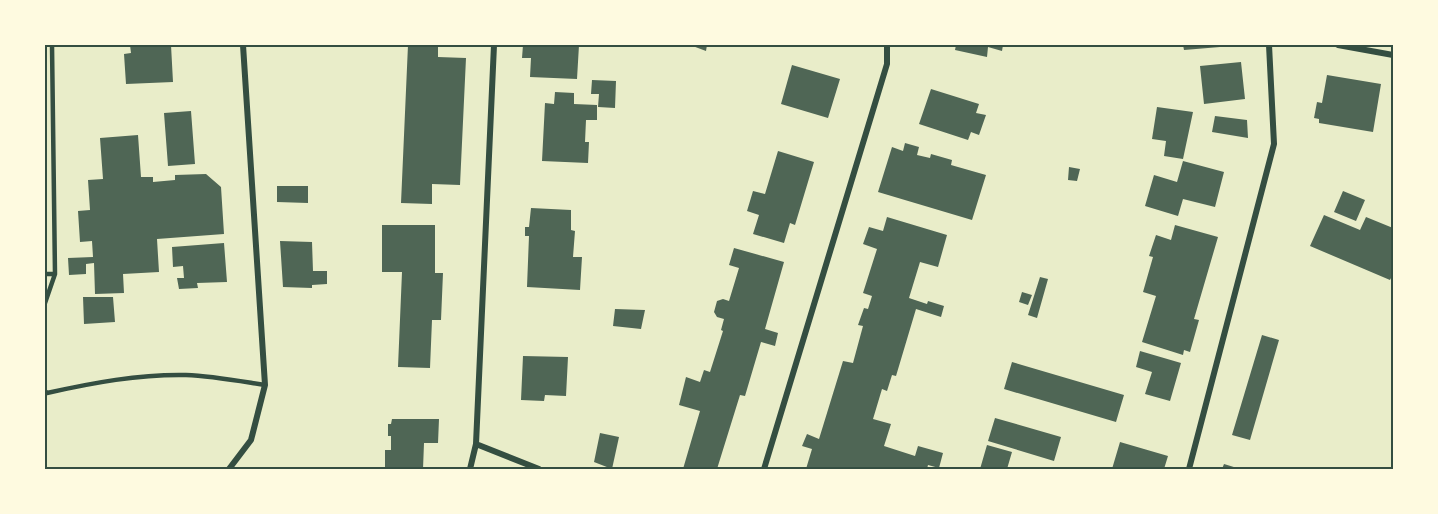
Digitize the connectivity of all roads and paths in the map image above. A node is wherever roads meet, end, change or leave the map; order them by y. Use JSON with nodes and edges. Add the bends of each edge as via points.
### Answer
{"nodes":[{"id":1,"x":52,"y":45,"type":"edge"},
{"id":2,"x":243,"y":45,"type":"edge"},
{"id":3,"x":494,"y":45,"type":"edge"},
{"id":4,"x":887,"y":45,"type":"edge"},
{"id":5,"x":1269,"y":45,"type":"edge"},
{"id":6,"x":1338,"y":45,"type":"edge"},
{"id":7,"x":1393,"y":55,"type":"edge"},
{"id":8,"x":45,"y":274,"type":"edge"},
{"id":9,"x":55,"y":274,"type":"junction"},
{"id":10,"x":45,"y":303,"type":"edge"},
{"id":11,"x":265,"y":385,"type":"junction"},
{"id":12,"x":45,"y":391,"type":"edge"},
{"id":13,"x":476,"y":444,"type":"junction"},
{"id":14,"x":229,"y":469,"type":"edge"},
{"id":15,"x":471,"y":469,"type":"edge"},
{"id":16,"x":539,"y":469,"type":"edge"},
{"id":17,"x":764,"y":469,"type":"edge"},
{"id":18,"x":1189,"y":469,"type":"edge"}],
"edges":[{"from":1,"to":9,"type":"lane"},
{"from":2,"to":11,"type":"street"},
{"from":3,"to":13,"type":"street"},
{"from":4,"to":17,"type":"street","via":[[887,64]]},
{"from":5,"to":18,"type":"street","via":[[1274,144]]},
{"from":6,"to":7,"type":"street"},
{"from":8,"to":9,"type":"lane"},
{"from":9,"to":10,"type":"lane"},
{"from":11,"to":12,"type":"lane","via":[[164,375]]},
{"from":11,"to":14,"type":"street","via":[[251,440]]},
{"from":13,"to":15,"type":"street"},
{"from":13,"to":16,"type":"street"}]}
